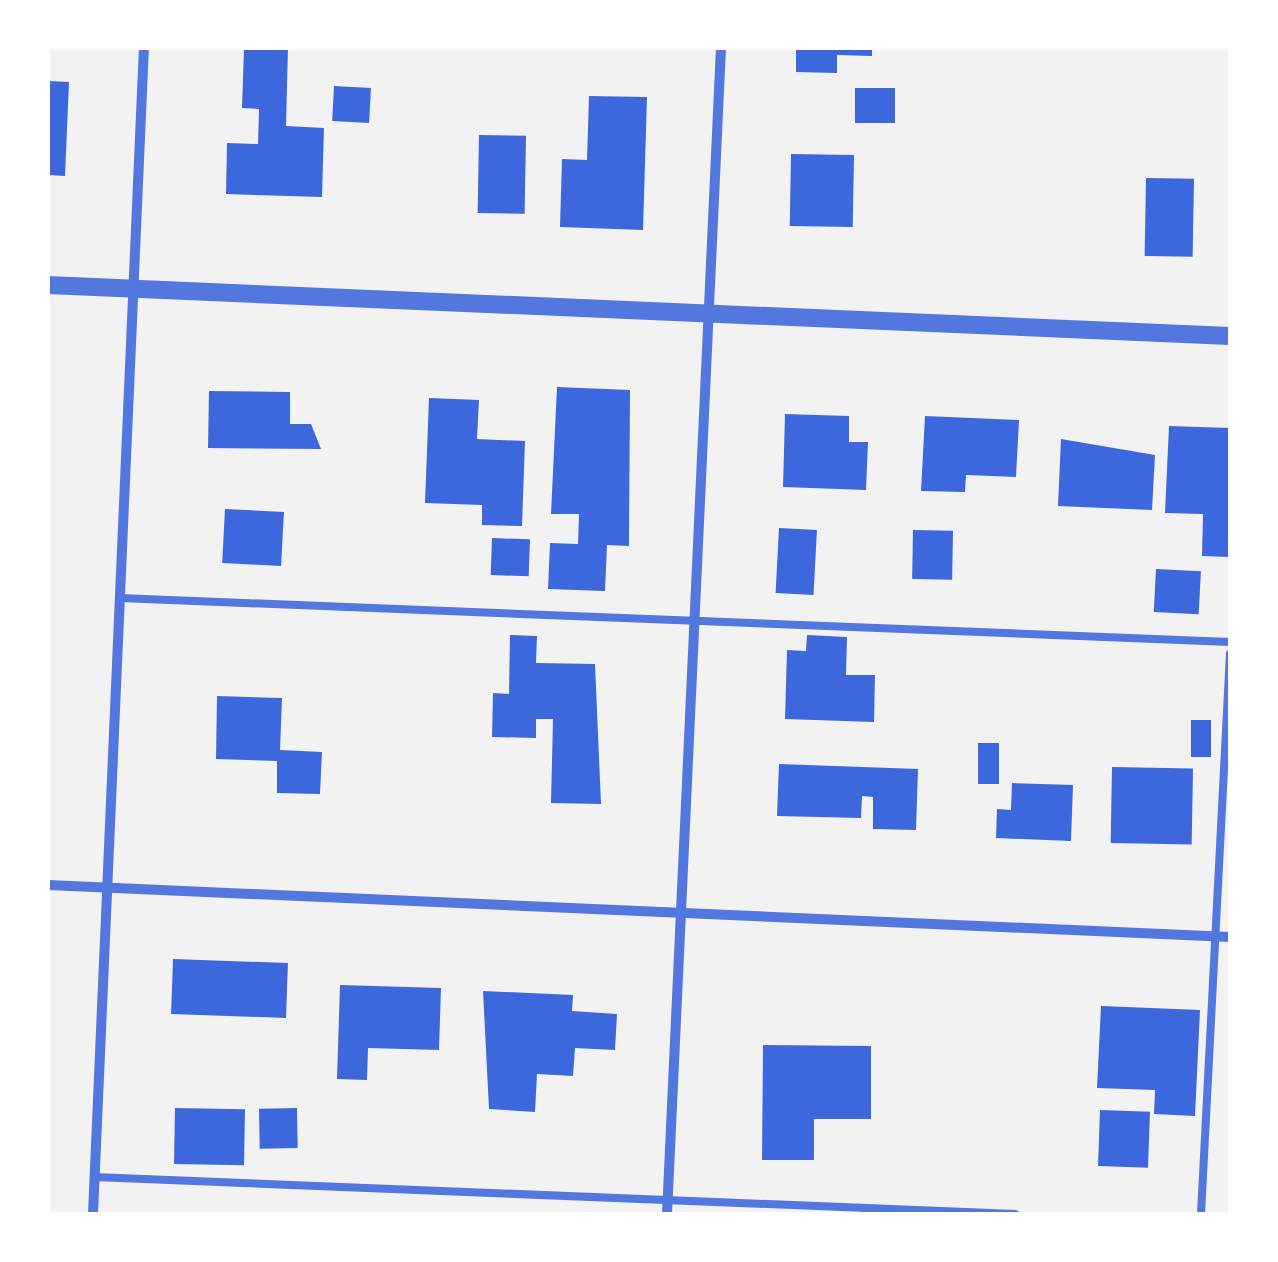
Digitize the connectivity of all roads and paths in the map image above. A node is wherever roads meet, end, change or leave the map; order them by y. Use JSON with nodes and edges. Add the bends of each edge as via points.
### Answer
{"nodes":[{"id":1,"x":144,"y":48,"type":"edge"},
{"id":2,"x":721,"y":48,"type":"edge"},
{"id":3,"x":48,"y":285,"type":"edge"},
{"id":4,"x":134,"y":289,"type":"junction"},
{"id":5,"x":710,"y":314,"type":"junction"},
{"id":6,"x":1230,"y":336,"type":"edge"},
{"id":7,"x":120,"y":598,"type":"junction"},
{"id":8,"x":691,"y":622,"type":"junction"},
{"id":9,"x":1230,"y":642,"type":"edge"},
{"id":10,"x":1230,"y":654,"type":"edge"},
{"id":11,"x":48,"y":886,"type":"edge"},
{"id":12,"x":108,"y":888,"type":"junction"},
{"id":13,"x":678,"y":913,"type":"junction"},
{"id":14,"x":1217,"y":936,"type":"junction"},
{"id":15,"x":1230,"y":936,"type":"edge"},
{"id":16,"x":94,"y":1177,"type":"junction"},
{"id":17,"x":667,"y":1200,"type":"junction"},
{"id":18,"x":93,"y":1214,"type":"edge"},
{"id":19,"x":667,"y":1214,"type":"edge"},
{"id":20,"x":1015,"y":1214,"type":"edge"},
{"id":21,"x":1201,"y":1214,"type":"edge"}],
"edges":[{"from":1,"to":4,"type":"street"},
{"from":2,"to":5,"type":"street"},
{"from":3,"to":4,"type":"street"},
{"from":4,"to":5,"type":"street"},
{"from":4,"to":7,"type":"street"},
{"from":5,"to":6,"type":"street"},
{"from":5,"to":8,"type":"street"},
{"from":7,"to":8,"type":"lane"},
{"from":7,"to":12,"type":"street"},
{"from":8,"to":9,"type":"lane"},
{"from":8,"to":13,"type":"street"},
{"from":10,"to":14,"type":"lane"},
{"from":11,"to":12,"type":"street"},
{"from":12,"to":13,"type":"street"},
{"from":12,"to":16,"type":"street"},
{"from":13,"to":14,"type":"street"},
{"from":13,"to":17,"type":"street"},
{"from":14,"to":15,"type":"street"},
{"from":14,"to":21,"type":"lane"},
{"from":16,"to":17,"type":"lane"},
{"from":16,"to":18,"type":"street"},
{"from":17,"to":19,"type":"street"},
{"from":17,"to":20,"type":"lane"}]}
